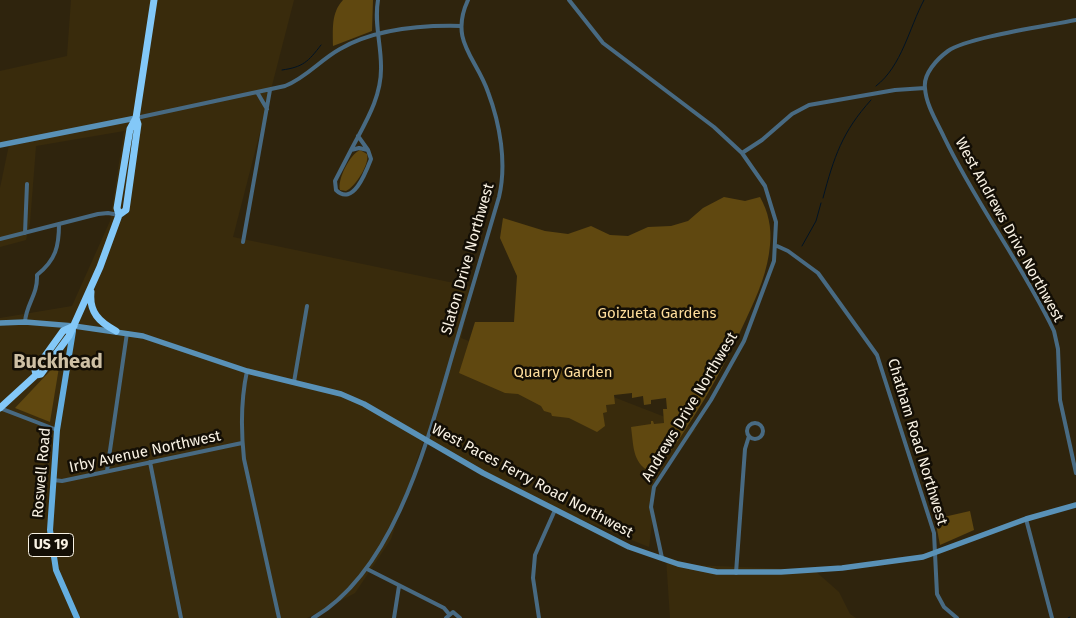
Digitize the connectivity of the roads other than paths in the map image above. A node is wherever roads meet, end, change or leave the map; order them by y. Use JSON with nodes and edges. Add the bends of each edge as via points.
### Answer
{"nodes":[{"id":1,"x":154,"y":0,"type":"edge"},
{"id":2,"x":378,"y":0,"type":"edge"},
{"id":3,"x":468,"y":0,"type":"edge"},
{"id":4,"x":569,"y":0,"type":"edge"},
{"id":5,"x":1076,"y":20,"type":"edge"},
{"id":6,"x":461,"y":26,"type":"junction"},
{"id":7,"x":377,"y":36,"type":"junction"},
{"id":8,"x":925,"y":88,"type":"junction"},
{"id":9,"x":270,"y":90,"type":"junction"},
{"id":10,"x":257,"y":92,"type":"junction"},
{"id":11,"x":267,"y":109,"type":"junction"},
{"id":12,"x":136,"y":118,"type":"junction"},
{"id":13,"x":358,"y":136,"type":"junction"},
{"id":14,"x":0,"y":145,"type":"edge"},
{"id":15,"x":351,"y":150,"type":"junction"},
{"id":16,"x":368,"y":150,"type":"junction"},
{"id":17,"x":742,"y":153,"type":"junction"},
{"id":18,"x":27,"y":184,"type":"dead end"},
{"id":19,"x":119,"y":215,"type":"junction"},
{"id":20,"x":59,"y":224,"type":"junction"},
{"id":21,"x":25,"y":233,"type":"junction"},
{"id":22,"x":0,"y":239,"type":"edge"},
{"id":23,"x":243,"y":242,"type":"dead end"},
{"id":24,"x":777,"y":246,"type":"junction"},
{"id":25,"x":92,"y":287,"type":"junction"},
{"id":26,"x":307,"y":306,"type":"dead end"},
{"id":27,"x":25,"y":322,"type":"junction"},
{"id":28,"x":0,"y":323,"type":"edge"},
{"id":29,"x":74,"y":326,"type":"junction"},
{"id":30,"x":116,"y":331,"type":"junction"},
{"id":31,"x":127,"y":332,"type":"junction"},
{"id":32,"x":247,"y":371,"type":"junction"},
{"id":33,"x":294,"y":382,"type":"junction"},
{"id":34,"x":0,"y":408,"type":"edge"},
{"id":35,"x":57,"y":430,"type":"junction"},
{"id":36,"x":749,"y":436,"type":"junction"},
{"id":37,"x":427,"y":440,"type":"junction"},
{"id":38,"x":242,"y":443,"type":"junction"},
{"id":39,"x":150,"y":462,"type":"junction"},
{"id":40,"x":107,"y":471,"type":"junction"},
{"id":41,"x":1076,"y":473,"type":"edge"},
{"id":42,"x":52,"y":480,"type":"junction"},
{"id":43,"x":1076,"y":506,"type":"edge"},
{"id":44,"x":555,"y":510,"type":"junction"},
{"id":45,"x":1026,"y":519,"type":"junction"},
{"id":46,"x":935,"y":554,"type":"junction"},
{"id":47,"x":662,"y":558,"type":"junction"},
{"id":48,"x":367,"y":569,"type":"junction"},
{"id":49,"x":736,"y":573,"type":"junction"},
{"id":50,"x":399,"y":586,"type":"junction"},
{"id":51,"x":447,"y":616,"type":"edge"},
{"id":52,"x":77,"y":618,"type":"edge"},
{"id":53,"x":181,"y":618,"type":"edge"},
{"id":54,"x":279,"y":618,"type":"edge"},
{"id":55,"x":313,"y":618,"type":"edge"},
{"id":56,"x":394,"y":618,"type":"edge"},
{"id":57,"x":460,"y":618,"type":"edge"},
{"id":58,"x":539,"y":618,"type":"edge"},
{"id":59,"x":957,"y":618,"type":"edge"},
{"id":60,"x":1052,"y":618,"type":"edge"}],
"edges":[{"from":1,"to":12,"type":"highway","number":"US 19"},
{"from":2,"to":7,"type":"street"},
{"from":3,"to":6,"type":"street","name":"Slaton Drive Northwest"},
{"from":4,"to":17,"type":"street","name":"Andrews Drive Northwest","via":[[603,43],[714,127]]},
{"from":5,"to":8,"type":"street","via":[[955,46],[936,62],[926,77]]},
{"from":6,"to":7,"type":"street","via":[[420,26]]},
{"from":6,"to":37,"type":"street","name":"Slaton Drive Northwest","via":[[465,50],[492,101],[502,150],[503,176]]},
{"from":7,"to":9,"type":"street","via":[[340,49],[302,78]]},
{"from":7,"to":13,"type":"street","via":[[380,87]]},
{"from":8,"to":17,"type":"street","via":[[809,105],[792,114]]},
{"from":8,"to":41,"type":"street","name":"West Andrews Drive Northwest","via":[[932,113],[959,168],[1054,331],[1060,400]]},
{"from":9,"to":10,"type":"street"},
{"from":9,"to":11,"type":"street"},
{"from":10,"to":11,"type":"street"},
{"from":10,"to":12,"type":"street"},
{"from":11,"to":23,"type":"street"},
{"from":12,"to":14,"type":"main road"},
{"from":12,"to":19,"type":"highway","number":"US 19","via":[[138,124],[126,210]]},
{"from":13,"to":15,"type":"street"},
{"from":13,"to":16,"type":"street"},
{"from":15,"to":16,"type":"street"},
{"from":15,"to":16,"type":"street","via":[[335,181],[336,190],[344,194],[355,190],[371,160]]},
{"from":17,"to":24,"type":"street","name":"Andrews Drive Northwest","via":[[759,175],[770,198]]},
{"from":18,"to":21,"type":"street"},
{"from":19,"to":20,"type":"street","via":[[104,213]]},
{"from":19,"to":25,"type":"highway","number":"US 19"},
{"from":20,"to":21,"type":"street"},
{"from":20,"to":27,"type":"street","via":[[58,250],[37,275],[37,286]]},
{"from":21,"to":22,"type":"street"},
{"from":24,"to":46,"type":"street","name":"Chatham Road Northwest","via":[[788,250],[818,273],[877,355],[931,521]]},
{"from":24,"to":47,"type":"street","name":"Andrews Drive Northwest","via":[[769,278],[739,353],[654,487],[651,507]]},
{"from":25,"to":29,"type":"highway","number":"US 19"},
{"from":25,"to":30,"type":"highway","via":[[94,313]]},
{"from":26,"to":33,"type":"street"},
{"from":27,"to":28,"type":"main road","name":"West Paces Ferry Road Northwest"},
{"from":27,"to":29,"type":"main road","name":"West Paces Ferry Road Northwest"},
{"from":29,"to":30,"type":"main road","name":"West Paces Ferry Road Northwest"},
{"from":29,"to":34,"type":"highway","via":[[63,331],[35,370],[36,375]]},
{"from":29,"to":35,"type":"main road","name":"Roswell Road","number":"US 19"},
{"from":30,"to":31,"type":"main road","name":"West Paces Ferry Road Northwest"},
{"from":31,"to":32,"type":"main road","name":"West Paces Ferry Road Northwest"},
{"from":31,"to":40,"type":"street"},
{"from":32,"to":33,"type":"main road","name":"West Paces Ferry Road Northwest"},
{"from":32,"to":38,"type":"street"},
{"from":33,"to":37,"type":"main road","name":"West Paces Ferry Road Northwest","via":[[353,399]]},
{"from":34,"to":35,"type":"street"},
{"from":35,"to":42,"type":"main road","name":"Roswell Road","number":"US 19"},
{"from":36,"to":36,"type":"street","via":[[754,439],[760,437],[763,432],[761,426],[756,423],[750,425],[747,430]]},
{"from":36,"to":49,"type":"street","via":[[745,449]]},
{"from":37,"to":44,"type":"main road","name":"West Paces Ferry Road Northwest"},
{"from":37,"to":48,"type":"street","name":"Slaton Drive Northwest","via":[[418,468]]},
{"from":38,"to":39,"type":"street","name":"Irby Avenue Northwest"},
{"from":38,"to":54,"type":"street"},
{"from":39,"to":40,"type":"street","name":"Irby Avenue Northwest"},
{"from":39,"to":53,"type":"street"},
{"from":40,"to":42,"type":"street","name":"Irby Avenue Northwest","via":[[62,481]]},
{"from":42,"to":52,"type":"main road","name":"Roswell Road","number":"US 19","via":[[52,550],[61,585]]},
{"from":43,"to":45,"type":"main road","name":"West Paces Ferry Road Northwest"},
{"from":44,"to":47,"type":"main road","name":"West Paces Ferry Road Northwest","via":[[629,547]]},
{"from":44,"to":58,"type":"street","via":[[534,556],[533,578]]},
{"from":45,"to":46,"type":"main road","name":"West Paces Ferry Road Northwest"},
{"from":45,"to":60,"type":"street"},
{"from":46,"to":49,"type":"main road","name":"West Paces Ferry Road Northwest","via":[[842,568]]},
{"from":46,"to":59,"type":"street","name":"Chatham Road Northwest","via":[[937,594],[944,607]]},
{"from":47,"to":49,"type":"main road","name":"West Paces Ferry Road Northwest","via":[[691,567]]},
{"from":48,"to":50,"type":"street"},
{"from":48,"to":55,"type":"street","name":"Slaton Drive Northwest","via":[[348,592]]},
{"from":50,"to":51,"type":"street","via":[[444,608]]},
{"from":50,"to":56,"type":"street"},
{"from":51,"to":57,"type":"street","via":[[455,612]]}]}
